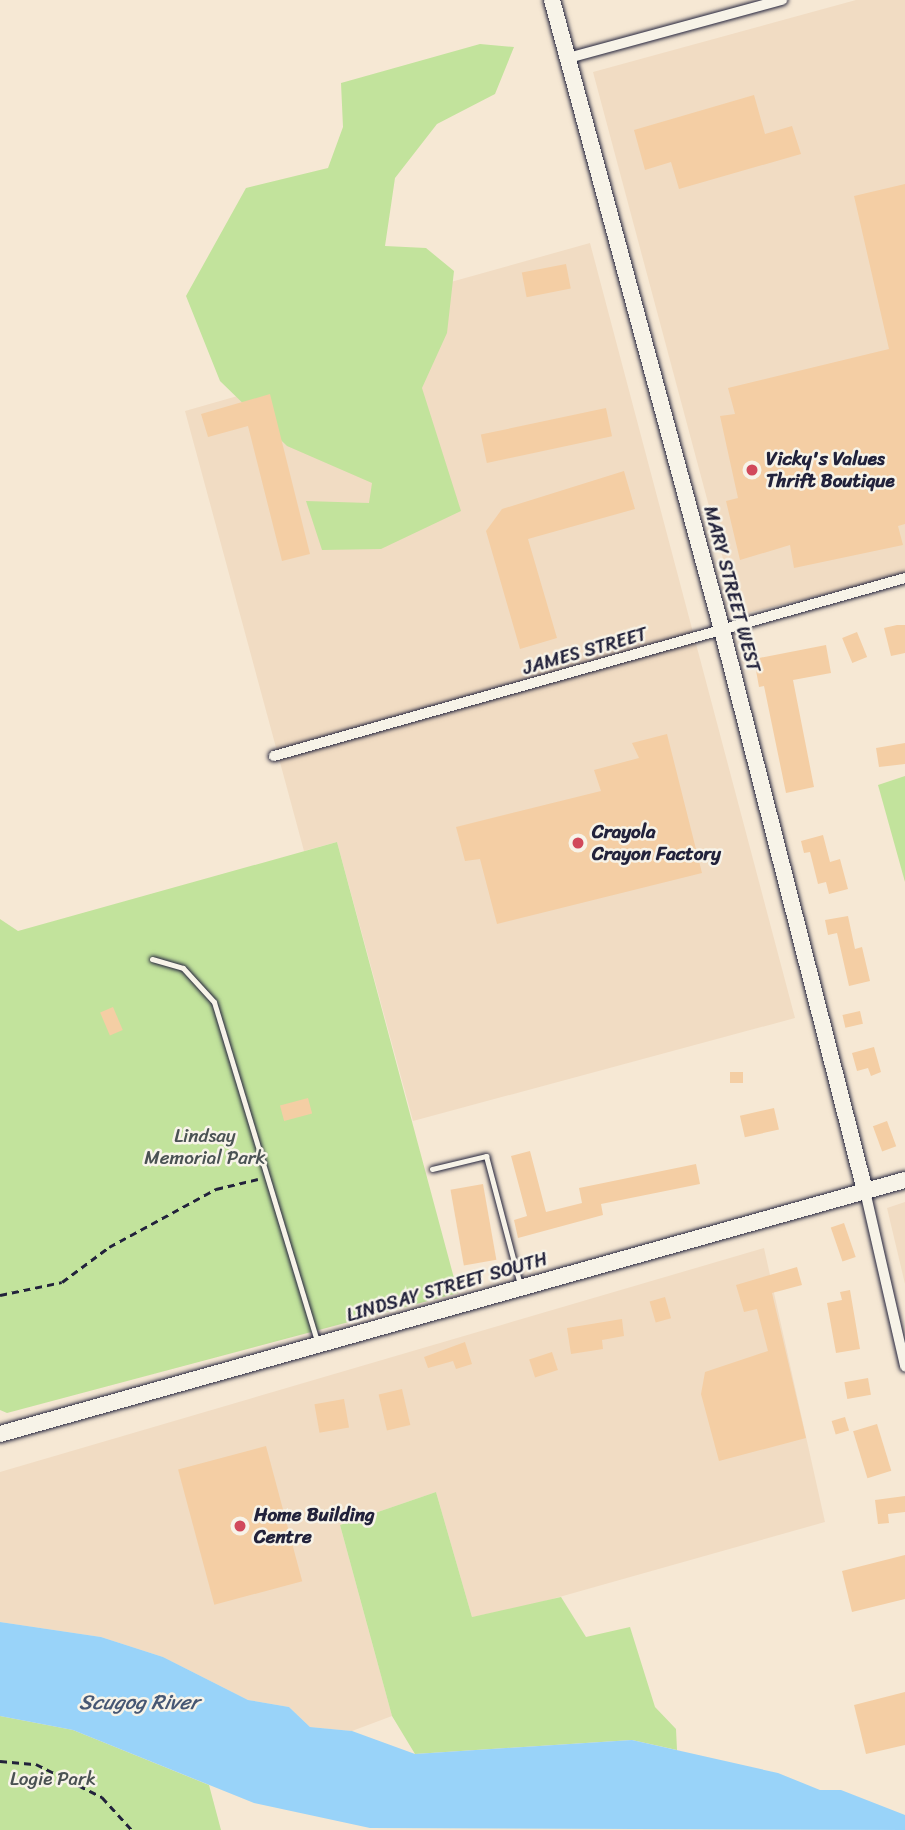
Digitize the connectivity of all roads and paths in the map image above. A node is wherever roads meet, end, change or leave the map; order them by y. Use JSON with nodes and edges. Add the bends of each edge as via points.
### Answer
{"nodes":[{"id":1,"x":552,"y":0,"type":"edge"},
{"id":2,"x":782,"y":0,"type":"edge"},
{"id":3,"x":568,"y":58,"type":"junction"},
{"id":4,"x":905,"y":578,"type":"edge"},
{"id":5,"x":722,"y":629,"type":"junction"},
{"id":6,"x":274,"y":756,"type":"dead end"},
{"id":7,"x":152,"y":958,"type":"dead end"},
{"id":8,"x":432,"y":1169,"type":"dead end"},
{"id":9,"x":268,"y":1177,"type":"junction"},
{"id":10,"x":905,"y":1180,"type":"edge"},
{"id":11,"x":865,"y":1191,"type":"junction"},
{"id":12,"x":521,"y":1288,"type":"junction"},
{"id":13,"x":0,"y":1295,"type":"edge"},
{"id":14,"x":318,"y":1345,"type":"junction"},
{"id":15,"x":905,"y":1366,"type":"edge"},
{"id":16,"x":0,"y":1434,"type":"edge"},
{"id":17,"x":0,"y":1760,"type":"edge"},
{"id":18,"x":132,"y":1830,"type":"edge"}],
"edges":[{"from":1,"to":3,"type":"street","name":"MARY STREET WEST"},
{"from":2,"to":3,"type":"street"},
{"from":3,"to":5,"type":"street","name":"MARY STREET WEST"},
{"from":4,"to":5,"type":"street","name":"JAMES STREET"},
{"from":5,"to":6,"type":"street","name":"JAMES STREET"},
{"from":5,"to":11,"type":"street","name":"MARY STREET WEST"},
{"from":7,"to":9,"type":"lane","via":[[183,968],[214,1002]]},
{"from":8,"to":12,"type":"lane","via":[[486,1156]]},
{"from":9,"to":13,"type":"path","via":[[216,1189],[109,1247],[62,1282]]},
{"from":9,"to":14,"type":"lane"},
{"from":10,"to":11,"type":"street","name":"LINDSAY STREET SOUTH"},
{"from":11,"to":12,"type":"street","name":"LINDSAY STREET SOUTH"},
{"from":11,"to":15,"type":"street"},
{"from":12,"to":14,"type":"street","name":"LINDSAY STREET SOUTH"},
{"from":14,"to":16,"type":"street","name":"LINDSAY STREET SOUTH"},
{"from":17,"to":18,"type":"path","via":[[36,1764],[102,1797]]}]}
